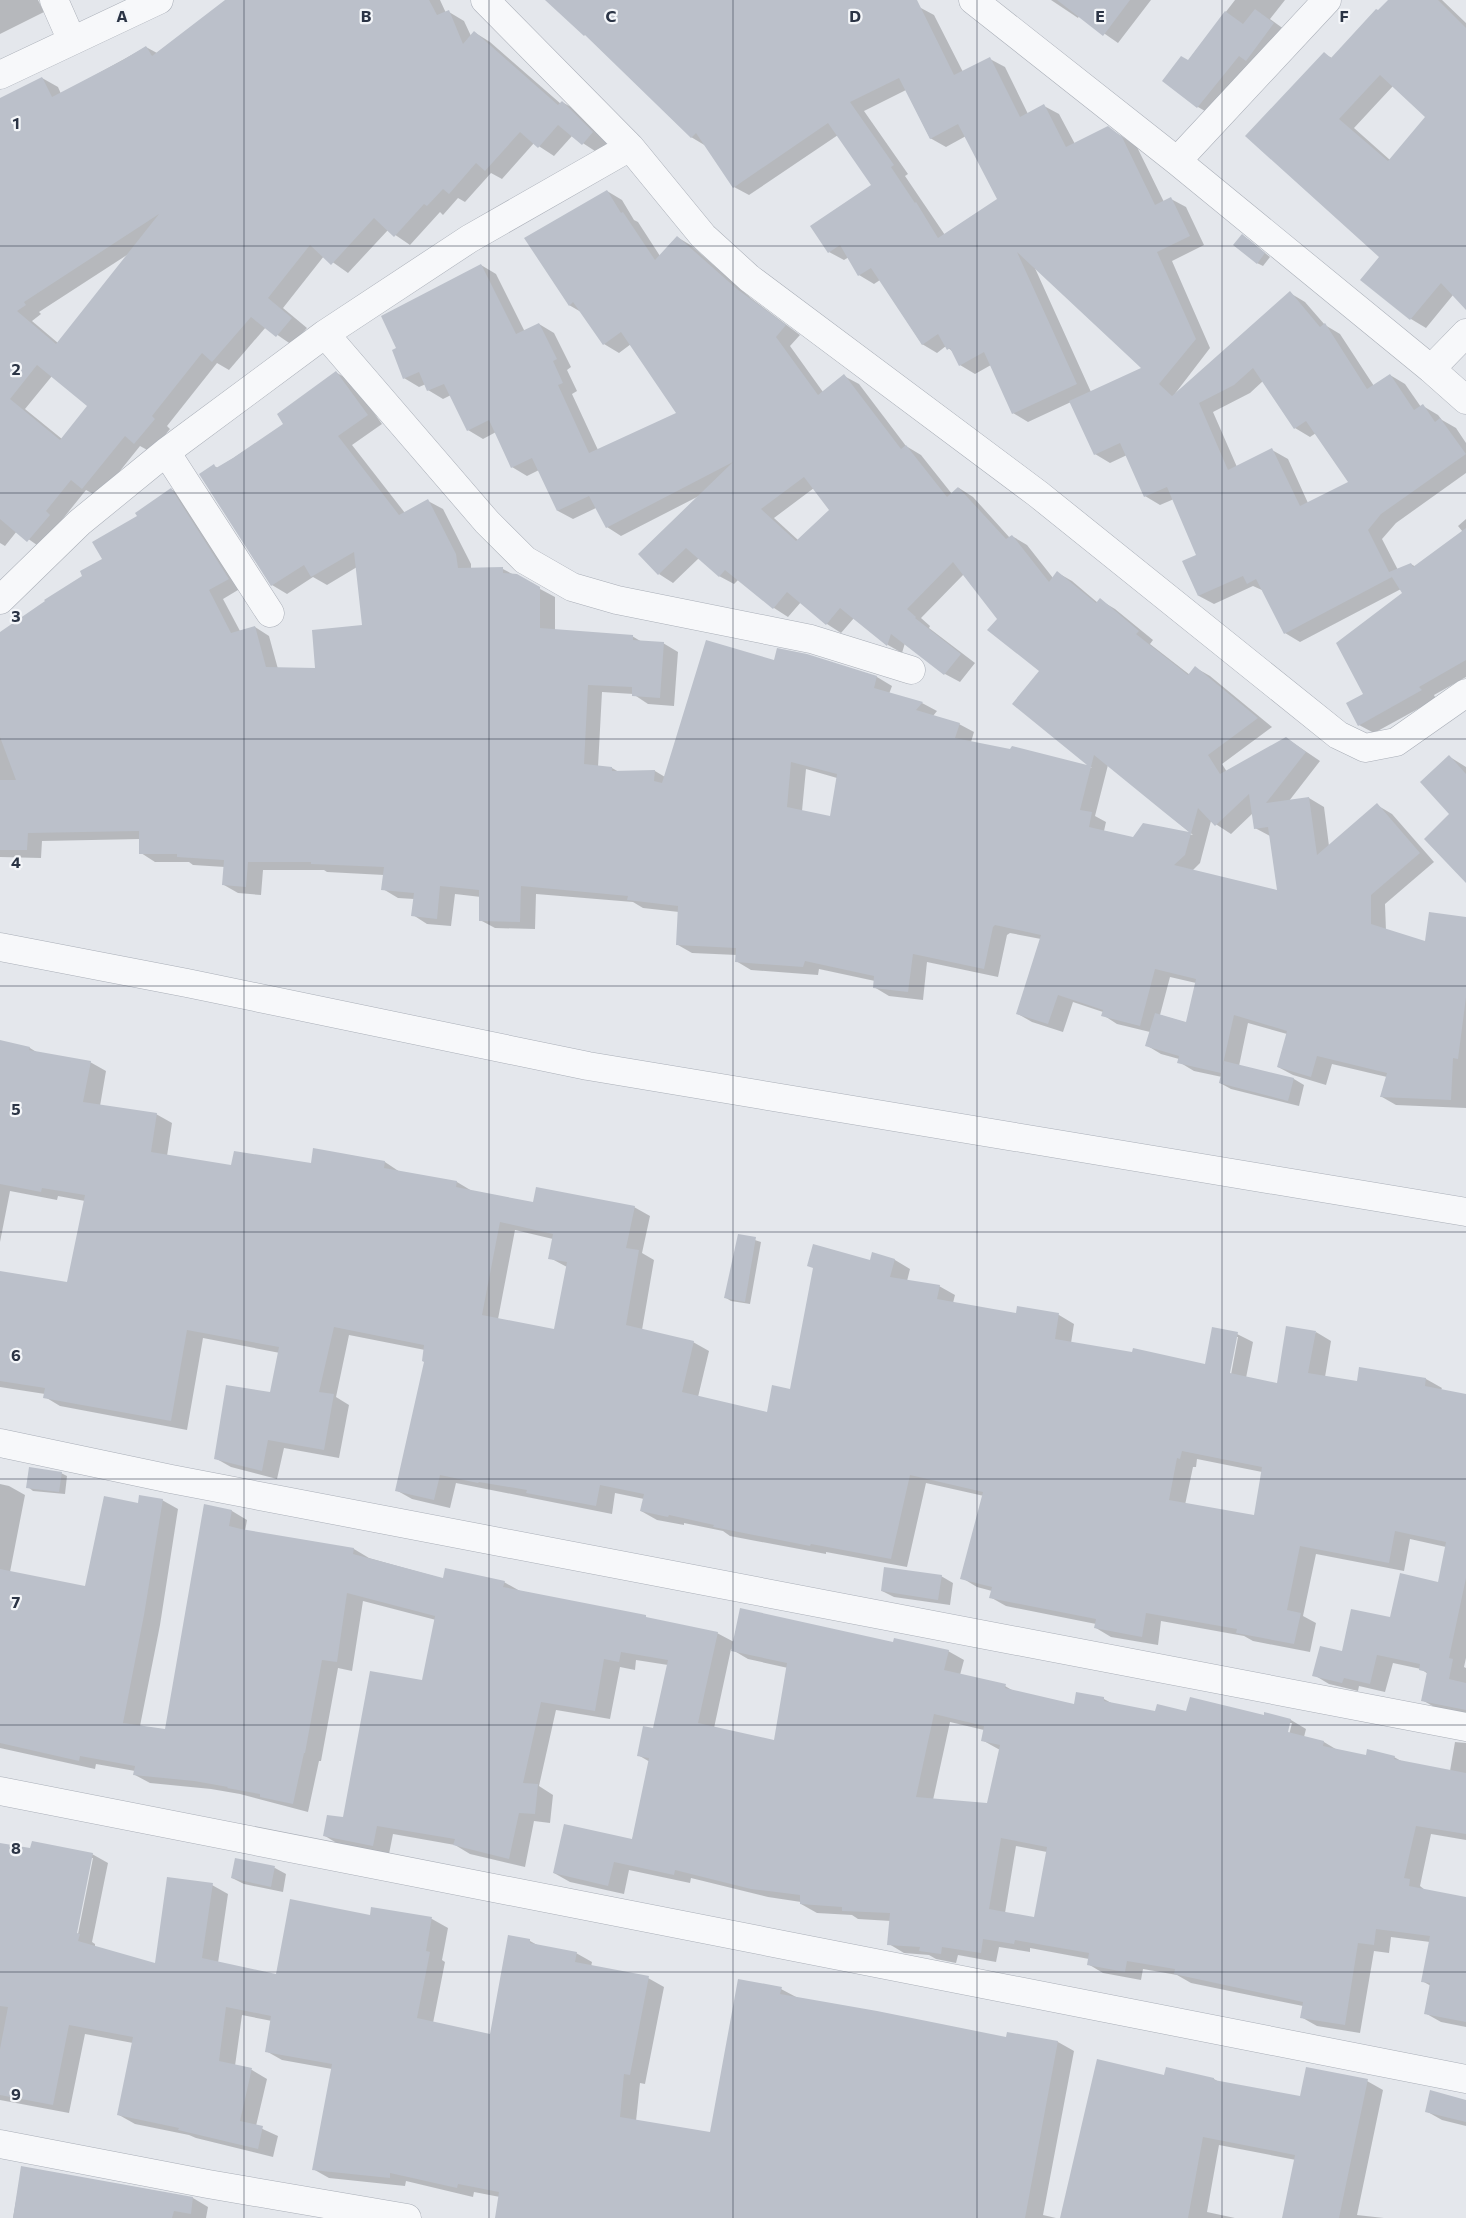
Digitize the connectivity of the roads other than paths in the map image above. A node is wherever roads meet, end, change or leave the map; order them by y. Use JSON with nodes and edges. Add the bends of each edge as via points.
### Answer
{"nodes":[{"id":1,"x":54,"y":0,"type":"edge"},
{"id":2,"x":159,"y":0,"type":"edge"},
{"id":3,"x":485,"y":0,"type":"edge"},
{"id":4,"x":972,"y":0,"type":"edge"},
{"id":5,"x":1327,"y":0,"type":"edge"},
{"id":6,"x":72,"y":41,"type":"junction"},
{"id":7,"x":0,"y":75,"type":"edge"},
{"id":8,"x":630,"y":147,"type":"junction"},
{"id":9,"x":1177,"y":161,"type":"junction"},
{"id":10,"x":1466,"y":333,"type":"edge"},
{"id":11,"x":325,"y":334,"type":"junction"},
{"id":12,"x":1431,"y":369,"type":"junction"},
{"id":13,"x":1466,"y":400,"type":"edge"},
{"id":14,"x":166,"y":452,"type":"junction"},
{"id":15,"x":0,"y":600,"type":"edge"},
{"id":16,"x":270,"y":613,"type":"dead end"},
{"id":17,"x":911,"y":670,"type":"dead end"},
{"id":18,"x":1466,"y":693,"type":"edge"},
{"id":19,"x":0,"y":947,"type":"edge"},
{"id":20,"x":1466,"y":1212,"type":"edge"},
{"id":21,"x":0,"y":1443,"type":"edge"},
{"id":22,"x":1466,"y":1727,"type":"edge"},
{"id":23,"x":0,"y":1791,"type":"edge"},
{"id":24,"x":1466,"y":2079,"type":"edge"},
{"id":25,"x":0,"y":2144,"type":"edge"},
{"id":26,"x":406,"y":2218,"type":"edge"}],
"edges":[{"from":1,"to":6,"type":"street"},
{"from":2,"to":6,"type":"street"},
{"from":3,"to":8,"type":"street"},
{"from":4,"to":9,"type":"street"},
{"from":5,"to":9,"type":"street"},
{"from":6,"to":7,"type":"street"},
{"from":8,"to":11,"type":"street","via":[[469,239]]},
{"from":8,"to":18,"type":"street","via":[[703,236],[749,278],[1038,494],[1338,735],[1365,748],[1396,742]]},
{"from":9,"to":12,"type":"street"},
{"from":10,"to":12,"type":"street"},
{"from":11,"to":14,"type":"street"},
{"from":11,"to":17,"type":"street","via":[[487,522],[525,560],[572,587],[617,600],[811,639]]},
{"from":12,"to":13,"type":"street"},
{"from":14,"to":15,"type":"street","via":[[79,523]]},
{"from":14,"to":16,"type":"street"},
{"from":19,"to":20,"type":"street","via":[[588,1066]]},
{"from":21,"to":22,"type":"street","via":[[171,1479]]},
{"from":23,"to":24,"type":"street"},
{"from":25,"to":26,"type":"street"}]}
